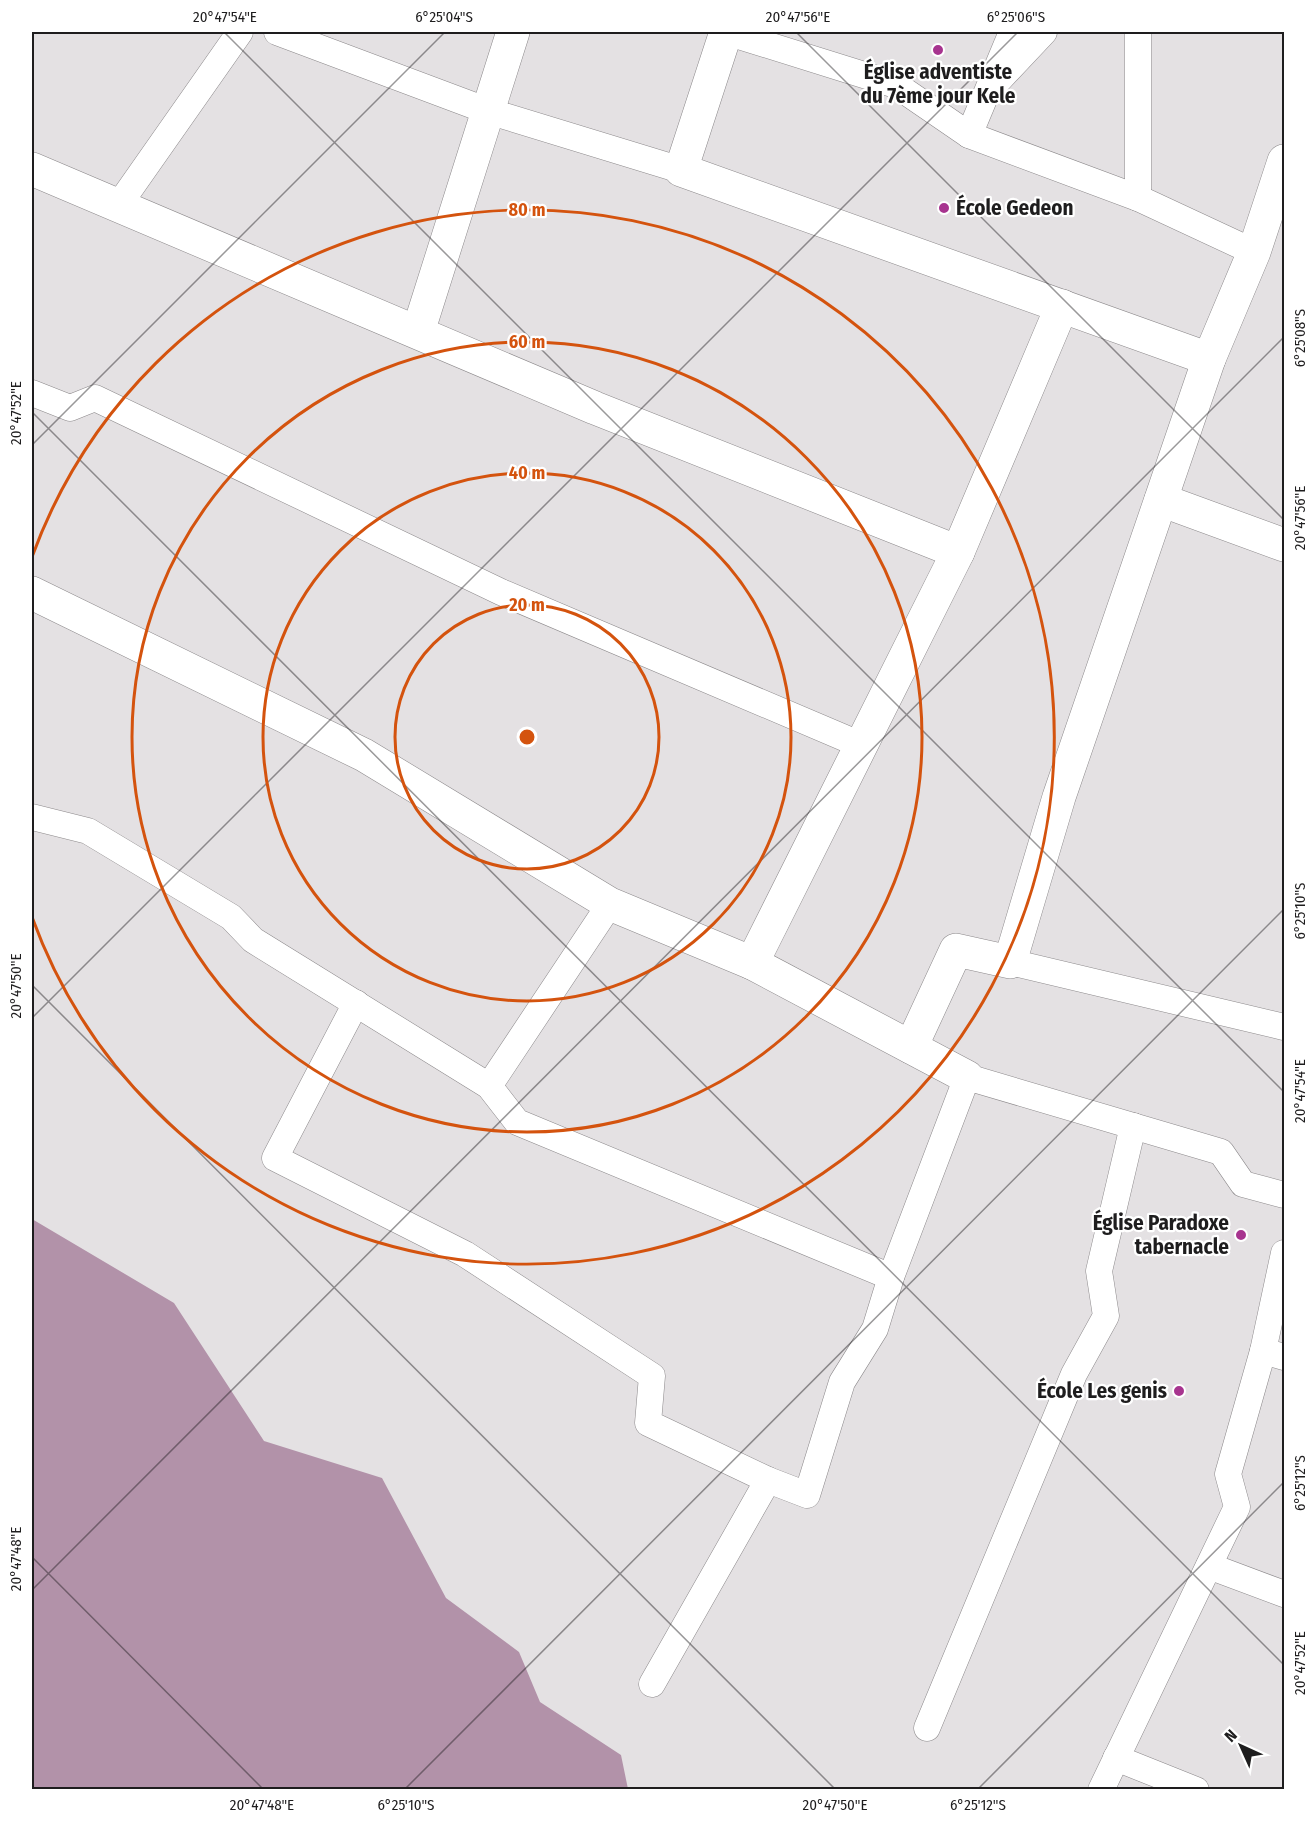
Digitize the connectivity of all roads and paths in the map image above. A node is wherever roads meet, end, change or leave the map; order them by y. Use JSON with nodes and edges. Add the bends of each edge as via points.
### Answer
{"nodes":[{"id":1,"x":240,"y":32,"type":"edge"},
{"id":2,"x":278,"y":32,"type":"edge"},
{"id":3,"x":513,"y":32,"type":"edge"},
{"id":4,"x":726,"y":32,"type":"edge"},
{"id":5,"x":1012,"y":32,"type":"edge"},
{"id":6,"x":1044,"y":32,"type":"edge"},
{"id":7,"x":1138,"y":32,"type":"edge"},
{"id":8,"x":984,"y":96,"type":"junction"},
{"id":9,"x":488,"y":111,"type":"junction"},
{"id":10,"x":969,"y":135,"type":"junction"},
{"id":11,"x":1284,"y":161,"type":"edge"},
{"id":12,"x":32,"y":169,"type":"edge"},
{"id":13,"x":681,"y":170,"type":"junction"},
{"id":14,"x":1138,"y":198,"type":"junction"},
{"id":15,"x":118,"y":206,"type":"junction"},
{"id":16,"x":1254,"y":252,"type":"junction"},
{"id":17,"x":1062,"y":306,"type":"junction"},
{"id":18,"x":418,"y":332,"type":"junction"},
{"id":19,"x":1209,"y":359,"type":"junction"},
{"id":20,"x":32,"y":393,"type":"edge"},
{"id":21,"x":1161,"y":500,"type":"junction"},
{"id":22,"x":1284,"y":545,"type":"edge"},
{"id":23,"x":958,"y":552,"type":"junction"},
{"id":24,"x":32,"y":594,"type":"edge"},
{"id":25,"x":861,"y":745,"type":"junction"},
{"id":26,"x":32,"y":817,"type":"edge"},
{"id":27,"x":610,"y":904,"type":"junction"},
{"id":28,"x":1010,"y":962,"type":"junction"},
{"id":29,"x":752,"y":963,"type":"junction"},
{"id":30,"x":356,"y":1003,"type":"junction"},
{"id":31,"x":1284,"y":1027,"type":"edge"},
{"id":32,"x":911,"y":1047,"type":"junction"},
{"id":33,"x":967,"y":1077,"type":"junction"},
{"id":34,"x":489,"y":1086,"type":"junction"},
{"id":35,"x":1133,"y":1126,"type":"junction"},
{"id":36,"x":1284,"y":1195,"type":"edge"},
{"id":37,"x":1284,"y":1253,"type":"edge"},
{"id":38,"x":891,"y":1277,"type":"junction"},
{"id":39,"x":1274,"y":1354,"type":"edge"},
{"id":40,"x":768,"y":1480,"type":"junction"},
{"id":41,"x":1209,"y":1566,"type":"junction"},
{"id":42,"x":1284,"y":1594,"type":"edge"},
{"id":43,"x":652,"y":1684,"type":"dead end"},
{"id":44,"x":927,"y":1728,"type":"dead end"},
{"id":45,"x":1116,"y":1758,"type":"junction"},
{"id":46,"x":1101,"y":1790,"type":"edge"},
{"id":47,"x":1196,"y":1790,"type":"edge"}],
"edges":[{"from":1,"to":15,"type":"lane"},
{"from":2,"to":9,"type":"lane"},
{"from":3,"to":9,"type":"street"},
{"from":4,"to":10,"type":"lane","via":[[896,85]]},
{"from":4,"to":13,"type":"street"},
{"from":5,"to":8,"type":"lane"},
{"from":6,"to":8,"type":"lane"},
{"from":7,"to":14,"type":"lane"},
{"from":8,"to":10,"type":"lane"},
{"from":9,"to":13,"type":"lane"},
{"from":9,"to":18,"type":"street"},
{"from":10,"to":14,"type":"lane"},
{"from":11,"to":16,"type":"street"},
{"from":12,"to":15,"type":"street"},
{"from":13,"to":17,"type":"street"},
{"from":14,"to":16,"type":"lane"},
{"from":15,"to":18,"type":"street"},
{"from":16,"to":19,"type":"street"},
{"from":17,"to":19,"type":"street"},
{"from":17,"to":23,"type":"street"},
{"from":18,"to":23,"type":"street","via":[[595,408]]},
{"from":19,"to":21,"type":"street"},
{"from":20,"to":25,"type":"lane","via":[[70,408],[95,398],[501,592]]},
{"from":21,"to":22,"type":"street"},
{"from":21,"to":28,"type":"street","via":[[1059,797]]},
{"from":23,"to":25,"type":"street"},
{"from":24,"to":27,"type":"street","via":[[364,755]]},
{"from":25,"to":29,"type":"street"},
{"from":26,"to":30,"type":"lane","via":[[88,831],[231,917],[253,940]]},
{"from":27,"to":29,"type":"street"},
{"from":27,"to":34,"type":"lane"},
{"from":28,"to":31,"type":"lane"},
{"from":28,"to":32,"type":"street","via":[[956,950]]},
{"from":29,"to":32,"type":"street"},
{"from":30,"to":34,"type":"lane"},
{"from":30,"to":40,"type":"lane","via":[[275,1158],[465,1254],[652,1376],[648,1423]]},
{"from":32,"to":33,"type":"street"},
{"from":33,"to":35,"type":"lane"},
{"from":33,"to":38,"type":"lane"},
{"from":34,"to":38,"type":"lane","via":[[517,1122]]},
{"from":35,"to":36,"type":"lane","via":[[1221,1152],[1243,1184]]},
{"from":35,"to":44,"type":"lane","via":[[1099,1271],[1106,1316],[1074,1374]]},
{"from":37,"to":39,"type":"lane"},
{"from":38,"to":40,"type":"lane","via":[[875,1329],[842,1382],[807,1495]]},
{"from":39,"to":41,"type":"lane","via":[[1228,1474],[1237,1507]]},
{"from":40,"to":43,"type":"lane"},
{"from":41,"to":42,"type":"lane"},
{"from":41,"to":45,"type":"lane"},
{"from":45,"to":46,"type":"lane"},
{"from":45,"to":47,"type":"lane"}]}
